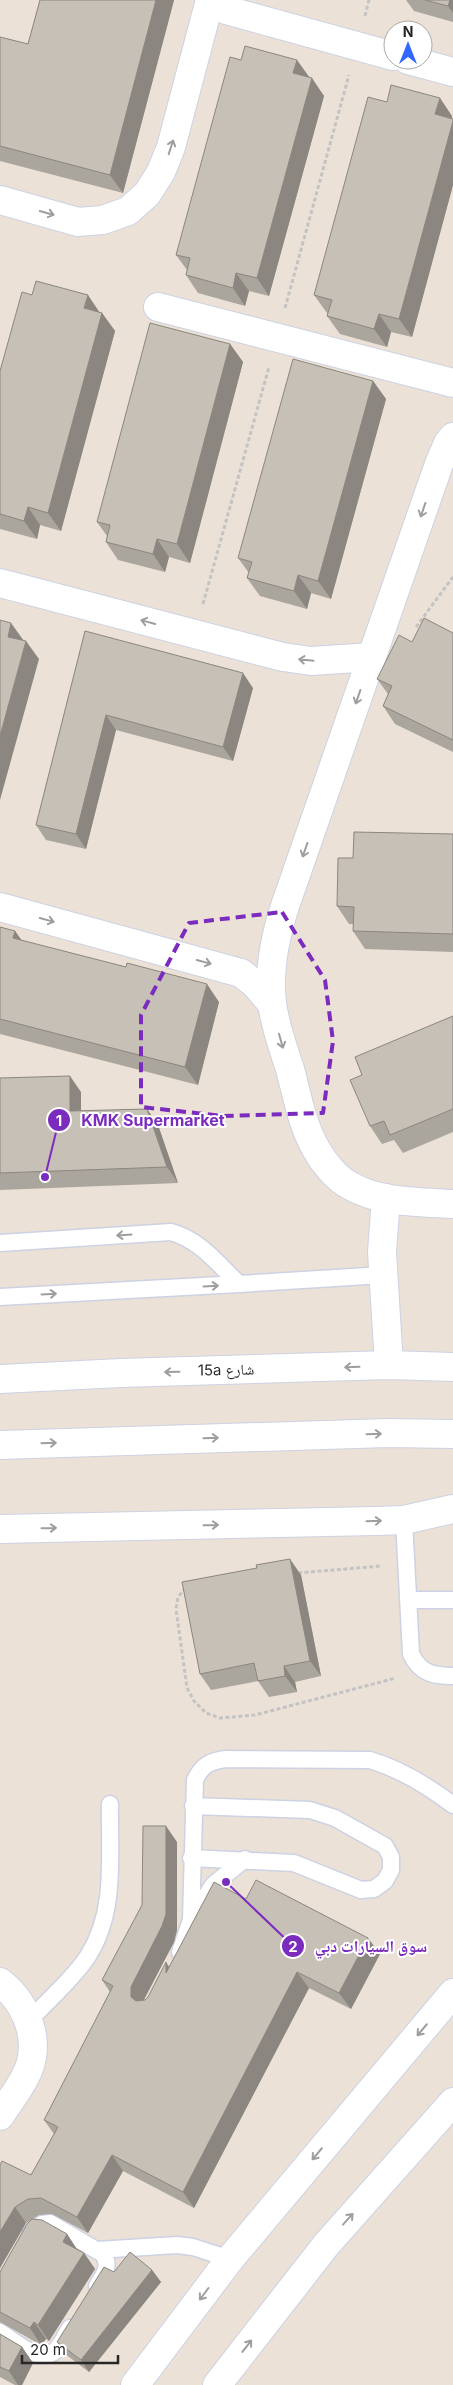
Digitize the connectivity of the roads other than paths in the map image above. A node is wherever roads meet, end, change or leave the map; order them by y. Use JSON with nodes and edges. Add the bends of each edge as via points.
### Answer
{"nodes":[{"id":1,"x":218,"y":5,"type":"edge"},
{"id":2,"x":383,"y":53,"type":"edge"},
{"id":3,"x":433,"y":67,"type":"edge"},
{"id":4,"x":453,"y":72,"type":"edge"},
{"id":5,"x":0,"y":200,"type":"edge"},
{"id":6,"x":158,"y":307,"type":"dead end"},
{"id":7,"x":453,"y":383,"type":"edge"},
{"id":8,"x":453,"y":437,"type":"edge"},
{"id":9,"x":0,"y":583,"type":"edge"},
{"id":10,"x":372,"y":657,"type":"junction"},
{"id":11,"x":0,"y":907,"type":"edge"},
{"id":12,"x":272,"y":1004,"type":"junction"},
{"id":13,"x":386,"y":1198,"type":"junction"},
{"id":14,"x":453,"y":1204,"type":"edge"},
{"id":15,"x":0,"y":1243,"type":"edge"},
{"id":16,"x":383,"y":1275,"type":"junction"},
{"id":17,"x":239,"y":1284,"type":"junction"},
{"id":18,"x":0,"y":1297,"type":"edge"},
{"id":19,"x":388,"y":1365,"type":"junction"},
{"id":20,"x":453,"y":1367,"type":"edge"},
{"id":21,"x":0,"y":1379,"type":"edge"},
{"id":22,"x":453,"y":1434,"type":"edge"},
{"id":23,"x":0,"y":1445,"type":"edge"},
{"id":24,"x":453,"y":1509,"type":"edge"},
{"id":25,"x":404,"y":1520,"type":"junction"},
{"id":26,"x":0,"y":1529,"type":"edge"},
{"id":27,"x":408,"y":1600,"type":"junction"},
{"id":28,"x":453,"y":1600,"type":"edge"},
{"id":29,"x":453,"y":1676,"type":"edge"},
{"id":30,"x":110,"y":1804,"type":"dead end"},
{"id":31,"x":453,"y":1805,"type":"edge"},
{"id":32,"x":193,"y":1806,"type":"junction"},
{"id":33,"x":192,"y":1858,"type":"junction"},
{"id":34,"x":245,"y":1859,"type":"junction"},
{"id":35,"x":190,"y":1920,"type":"junction"},
{"id":36,"x":174,"y":1964,"type":"edge"},
{"id":37,"x":0,"y":1982,"type":"edge"},
{"id":38,"x":453,"y":1993,"type":"edge"},
{"id":39,"x":29,"y":2021,"type":"junction"},
{"id":40,"x":453,"y":2102,"type":"edge"},
{"id":41,"x":0,"y":2116,"type":"edge"},
{"id":42,"x":21,"y":2250,"type":"edge"},
{"id":43,"x":97,"y":2250,"type":"junction"},
{"id":44,"x":230,"y":2260,"type":"junction"},
{"id":45,"x":89,"y":2297,"type":"edge"},
{"id":46,"x":79,"y":2314,"type":"edge"},
{"id":47,"x":0,"y":2332,"type":"edge"},
{"id":48,"x":135,"y":2385,"type":"edge"},
{"id":49,"x":217,"y":2385,"type":"edge"}],
"edges":[{"from":1,"to":2,"type":"street"},
{"from":5,"to":1,"type":"street","one_way":true,"via":[[78,222],[103,220],[128,211],[148,194],[171,147]]},
{"from":3,"to":4,"type":"street"},
{"from":6,"to":7,"type":"street"},
{"from":8,"to":10,"type":"street","one_way":true,"via":[[439,464]]},
{"from":10,"to":9,"type":"street","one_way":true,"via":[[311,662],[284,657]]},
{"from":10,"to":12,"type":"street","one_way":true,"via":[[275,938],[271,970]]},
{"from":11,"to":12,"type":"street","one_way":true,"via":[[241,973]]},
{"from":12,"to":13,"type":"street","one_way":true,"via":[[306,1126],[316,1149],[348,1185]]},
{"from":13,"to":14,"type":"street"},
{"from":13,"to":16,"type":"street","via":[[382,1233]]},
{"from":17,"to":15,"type":"lane","one_way":true,"via":[[197,1243],[171,1232]]},
{"from":16,"to":17,"type":"lane"},
{"from":16,"to":19,"type":"street"},
{"from":18,"to":17,"type":"lane","one_way":true},
{"from":19,"to":20,"type":"street","name":"15a شارع"},
{"from":19,"to":21,"type":"street","name":"15a شارع","one_way":true},
{"from":23,"to":22,"type":"street","one_way":true,"via":[[388,1433]]},
{"from":24,"to":25,"type":"street"},
{"from":26,"to":25,"type":"street","one_way":true},
{"from":25,"to":27,"type":"lane"},
{"from":27,"to":28,"type":"lane"},
{"from":27,"to":29,"type":"lane","via":[[411,1654],[416,1664],[433,1675]]},
{"from":30,"to":39,"type":"lane","via":[[108,1902],[97,1940],[87,1957]]},
{"from":31,"to":32,"type":"lane","via":[[409,1776],[370,1760],[226,1759],[206,1764],[199,1771]]},
{"from":32,"to":33,"type":"lane"},
{"from":32,"to":34,"type":"lane","via":[[323,1813],[385,1846],[391,1857],[391,1870],[385,1881],[374,1889],[361,1890],[294,1863]]},
{"from":33,"to":34,"type":"lane"},
{"from":33,"to":35,"type":"lane"},
{"from":34,"to":35,"type":"lane","via":[[213,1885]]},
{"from":35,"to":36,"type":"lane"},
{"from":37,"to":39,"type":"street","via":[[22,2004]]},
{"from":38,"to":44,"type":"street","one_way":true},
{"from":39,"to":41,"type":"street","via":[[33,2039],[26,2076]]},
{"from":49,"to":40,"type":"street","one_way":true,"via":[[326,2245]]},
{"from":42,"to":43,"type":"lane","via":[[35,2228],[50,2223]]},
{"from":43,"to":44,"type":"lane","via":[[177,2245]]},
{"from":43,"to":45,"type":"lane","via":[[107,2260],[107,2266]]},
{"from":44,"to":48,"type":"street","one_way":true},
{"from":46,"to":47,"type":"lane","via":[[54,2353],[46,2355],[38,2355]]}]}
